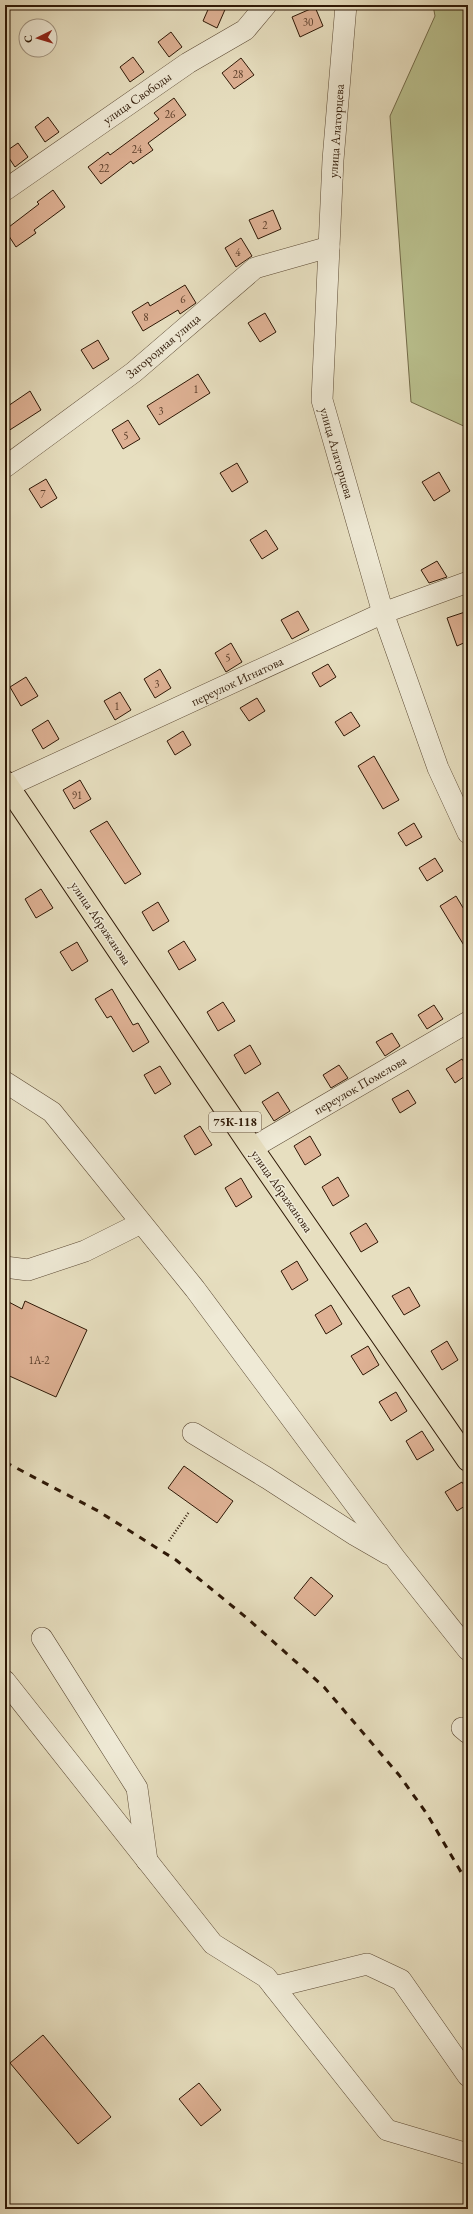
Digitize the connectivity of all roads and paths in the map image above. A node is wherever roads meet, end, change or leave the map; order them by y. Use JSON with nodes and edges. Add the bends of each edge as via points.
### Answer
{"nodes":[{"id":1,"x":266,"y":5,"type":"edge"},
{"id":2,"x":346,"y":5,"type":"edge"},
{"id":3,"x":5,"y":190,"type":"edge"},
{"id":4,"x":330,"y":247,"type":"junction"},
{"id":5,"x":5,"y":467,"type":"edge"},
{"id":6,"x":468,"y":582,"type":"edge"},
{"id":7,"x":383,"y":613,"type":"junction"},
{"id":8,"x":7,"y":784,"type":"edge"},
{"id":9,"x":468,"y":833,"type":"edge"},
{"id":10,"x":468,"y":1022,"type":"edge"},
{"id":11,"x":5,"y":1082,"type":"edge"},
{"id":12,"x":252,"y":1148,"type":"junction"},
{"id":13,"x":141,"y":1222,"type":"junction"},
{"id":14,"x":5,"y":1267,"type":"edge"},
{"id":15,"x":193,"y":1433,"type":"dead end"},
{"id":16,"x":468,"y":1460,"type":"edge"},
{"id":17,"x":189,"y":1512,"type":"dead end"},
{"id":18,"x":169,"y":1541,"type":"dead end"},
{"id":19,"x":395,"y":1558,"type":"junction"},
{"id":20,"x":42,"y":1638,"type":"dead end"},
{"id":21,"x":468,"y":1650,"type":"edge"},
{"id":22,"x":5,"y":1680,"type":"edge"},
{"id":23,"x":148,"y":1861,"type":"junction"},
{"id":24,"x":274,"y":1987,"type":"junction"},
{"id":25,"x":468,"y":2076,"type":"edge"},
{"id":26,"x":468,"y":2154,"type":"edge"}],
"edges":[{"from":1,"to":3,"type":"street","name":"улица Свободы","via":[[245,30],[188,63]]},
{"from":2,"to":4,"type":"street","name":"улица Алаторцева"},
{"from":4,"to":5,"type":"street","name":"Загородная улица","via":[[255,268],[134,372]]},
{"from":4,"to":7,"type":"street","name":"улица Алаторцева","via":[[322,400]]},
{"from":6,"to":7,"type":"street","name":"переулок Игнатова"},
{"from":7,"to":8,"type":"street","name":"переулок Игнатова"},
{"from":7,"to":9,"type":"street","name":"улица Алаторцева","via":[[438,768]]},
{"from":8,"to":12,"type":"main road","name":"улица Абражанова","number":"75К-118"},
{"from":10,"to":12,"type":"street","name":"переулок Помелова"},
{"from":11,"to":13,"type":"street","via":[[52,1112]]},
{"from":12,"to":16,"type":"main road","name":"улица Абражанова","number":"75К-118"},
{"from":13,"to":14,"type":"street","via":[[85,1251],[35,1268],[28,1270]]},
{"from":13,"to":19,"type":"street","via":[[195,1289]]},
{"from":15,"to":19,"type":"street"},
{"from":17,"to":18,"type":"path"},
{"from":19,"to":21,"type":"street"},
{"from":20,"to":23,"type":"street","via":[[138,1788]]},
{"from":22,"to":23,"type":"street"},
{"from":23,"to":24,"type":"street","via":[[213,1944],[266,1977]]},
{"from":24,"to":25,"type":"street","via":[[367,1964],[401,1980]]},
{"from":24,"to":26,"type":"street","via":[[387,2130]]}]}
